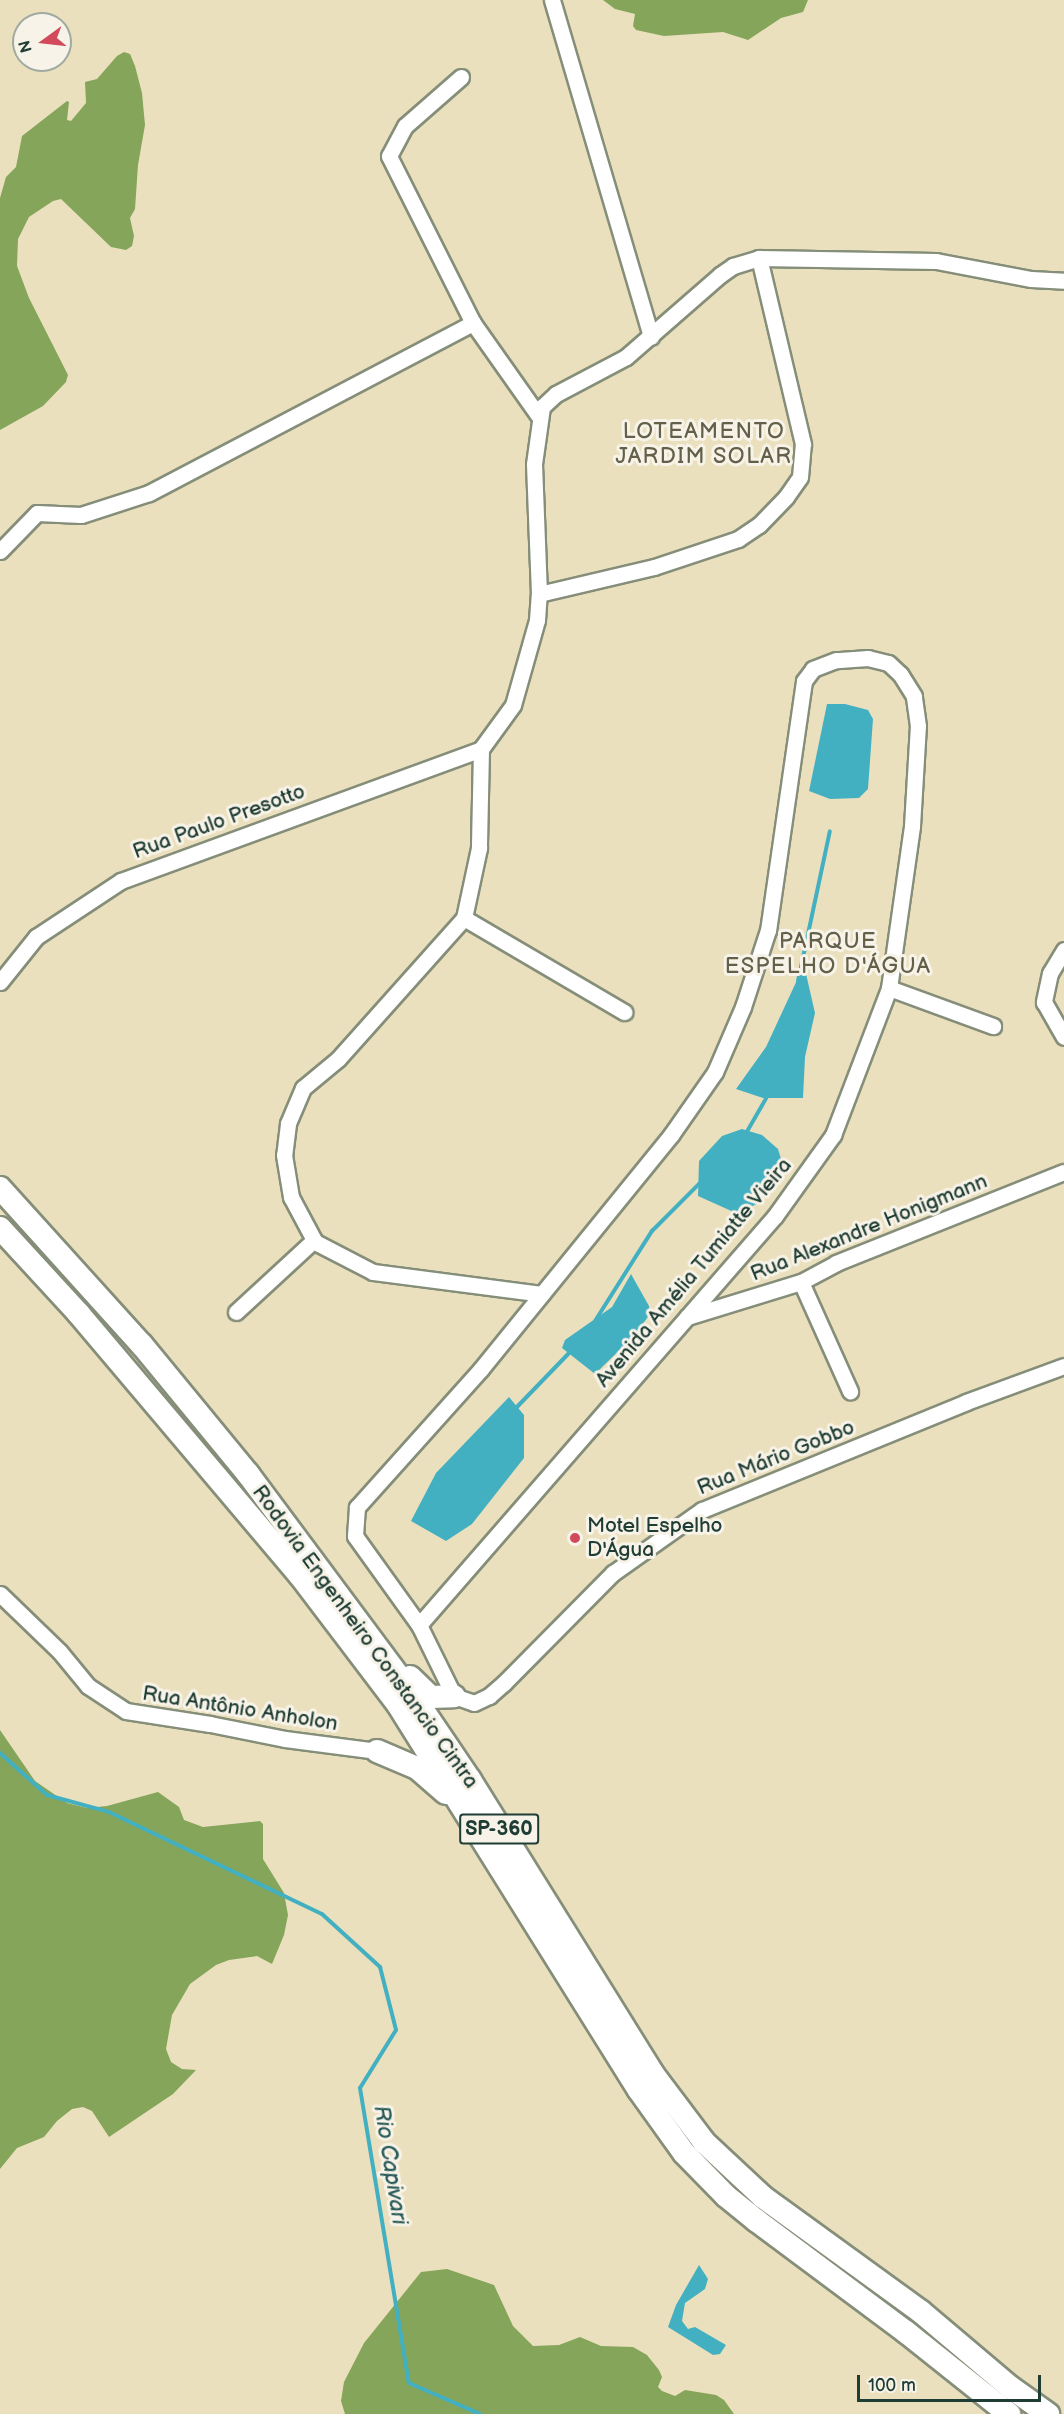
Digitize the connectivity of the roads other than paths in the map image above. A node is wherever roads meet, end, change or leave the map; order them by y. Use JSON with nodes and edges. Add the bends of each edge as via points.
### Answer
{"nodes":[{"id":1,"x":552,"y":0,"type":"edge"},
{"id":2,"x":461,"y":77,"type":"dead end"},
{"id":3,"x":759,"y":258,"type":"junction"},
{"id":4,"x":1064,"y":281,"type":"edge"},
{"id":5,"x":473,"y":323,"type":"junction"},
{"id":6,"x":651,"y":337,"type":"junction"},
{"id":7,"x":540,"y":418,"type":"junction"},
{"id":8,"x":0,"y":551,"type":"edge"},
{"id":9,"x":539,"y":594,"type":"junction"},
{"id":10,"x":481,"y":749,"type":"junction"},
{"id":11,"x":464,"y":918,"type":"junction"},
{"id":12,"x":1064,"y":950,"type":"edge"},
{"id":13,"x":0,"y":982,"type":"edge"},
{"id":14,"x":889,"y":988,"type":"junction"},
{"id":15,"x":624,"y":1012,"type":"dead end"},
{"id":16,"x":993,"y":1026,"type":"dead end"},
{"id":17,"x":1064,"y":1037,"type":"edge"},
{"id":18,"x":1064,"y":1172,"type":"edge"},
{"id":19,"x":0,"y":1188,"type":"edge"},
{"id":20,"x":0,"y":1228,"type":"edge"},
{"id":21,"x":314,"y":1240,"type":"junction"},
{"id":22,"x":801,"y":1282,"type":"junction"},
{"id":23,"x":542,"y":1294,"type":"junction"},
{"id":24,"x":236,"y":1312,"type":"dead end"},
{"id":25,"x":687,"y":1317,"type":"junction"},
{"id":26,"x":1064,"y":1366,"type":"edge"},
{"id":27,"x":850,"y":1391,"type":"dead end"},
{"id":28,"x":302,"y":1547,"type":"junction"},
{"id":29,"x":0,"y":1594,"type":"edge"},
{"id":30,"x":419,"y":1625,"type":"junction"},
{"id":31,"x":454,"y":1696,"type":"junction"},
{"id":32,"x":397,"y":1703,"type":"junction"},
{"id":33,"x":377,"y":1751,"type":"junction"},
{"id":34,"x":470,"y":1780,"type":"junction"},
{"id":35,"x":465,"y":1809,"type":"junction"},
{"id":36,"x":906,"y":2332,"type":"junction"},
{"id":37,"x":997,"y":2414,"type":"edge"},
{"id":38,"x":1009,"y":2414,"type":"edge"},
{"id":39,"x":1048,"y":2414,"type":"edge"}],
"edges":[{"from":1,"to":6,"type":"street"},
{"from":2,"to":5,"type":"street","via":[[405,126],[388,156]]},
{"from":3,"to":4,"type":"street","via":[[936,261],[1031,279]]},
{"from":3,"to":6,"type":"street","via":[[733,266],[720,275]]},
{"from":3,"to":9,"type":"street","via":[[803,444],[800,477],[759,525],[738,539],[654,567]]},
{"from":5,"to":7,"type":"street"},
{"from":5,"to":8,"type":"street","via":[[149,493],[81,515],[38,513]]},
{"from":6,"to":7,"type":"street","via":[[626,357],[556,394],[542,406]]},
{"from":7,"to":9,"type":"street","via":[[534,464]]},
{"from":9,"to":10,"type":"street","via":[[537,620],[513,705]]},
{"from":10,"to":11,"type":"street","via":[[479,848]]},
{"from":10,"to":13,"type":"street","name":"Rua Paulo Presotto","via":[[121,880],[36,937]]},
{"from":11,"to":15,"type":"street"},
{"from":11,"to":21,"type":"street","via":[[338,1059],[303,1088],[288,1124],[284,1155],[291,1197]]},
{"from":12,"to":17,"type":"street","via":[[1050,973],[1044,1002]]},
{"from":14,"to":16,"type":"street"},
{"from":14,"to":23,"type":"street","name":"Avenida Amélia Tumiatte Vieira","via":[[912,826],[918,726],[914,696],[888,663],[868,658],[836,660],[813,669],[804,681],[768,930],[743,1007],[715,1072],[671,1136]]},
{"from":14,"to":25,"type":"street","name":"Avenida Amélia Tumiatte Vieira","via":[[833,1135],[775,1216]]},
{"from":18,"to":22,"type":"street","name":"Rua Alexandre Honigmann","via":[[836,1263]]},
{"from":19,"to":28,"type":"highway","name":"Rodovia Engenheiro Constancio Cintra","number":"SP-360","via":[[142,1345]]},
{"from":20,"to":32,"type":"highway","name":"Rodovia Engenheiro Constancio Cintra","number":"SP-360","via":[[79,1314],[299,1574]]},
{"from":21,"to":23,"type":"street","via":[[373,1272]]},
{"from":21,"to":24,"type":"street"},
{"from":22,"to":25,"type":"street","name":"Rua Alexandre Honigmann"},
{"from":22,"to":27,"type":"street"},
{"from":23,"to":30,"type":"street","name":"Avenida Amélia Tumiatte Vieira","via":[[481,1370],[357,1507],[355,1536]]},
{"from":25,"to":30,"type":"street","name":"Avenida Amélia Tumiatte Vieira"},
{"from":26,"to":31,"type":"street","name":"Rua Mário Gobbo","via":[[702,1510],[613,1573],[489,1696],[474,1703]]},
{"from":28,"to":31,"type":"highway","via":[[386,1641],[417,1686],[431,1697]]},
{"from":28,"to":34,"type":"highway","name":"Rodovia Engenheiro Constancio Cintra","number":"SP-360","via":[[414,1697]]},
{"from":29,"to":33,"type":"street","name":"Rua Antônio Anholon","via":[[60,1652],[88,1686],[126,1711]]},
{"from":30,"to":31,"type":"street"},
{"from":31,"to":34,"type":"highway","via":[[445,1709],[443,1723]]},
{"from":32,"to":33,"type":"highway","via":[[405,1736],[398,1745]]},
{"from":32,"to":35,"type":"highway","name":"Rodovia Engenheiro Constancio Cintra","number":"SP-360"},
{"from":33,"to":35,"type":"highway","via":[[417,1768]]},
{"from":34,"to":39,"type":"highway","name":"Rodovia Engenheiro Constancio Cintra","number":"SP-360","via":[[653,2074],[704,2142],[763,2197],[920,2311]]},
{"from":35,"to":36,"type":"highway","name":"Rodovia Engenheiro Constancio Cintra","number":"SP-360","via":[[639,2090],[684,2153],[726,2196]]},
{"from":36,"to":37,"type":"highway","via":[[948,2376]]},
{"from":36,"to":38,"type":"highway","name":"Rodovia Engenheiro Constancio Cintra","number":"SP-360"}]}
